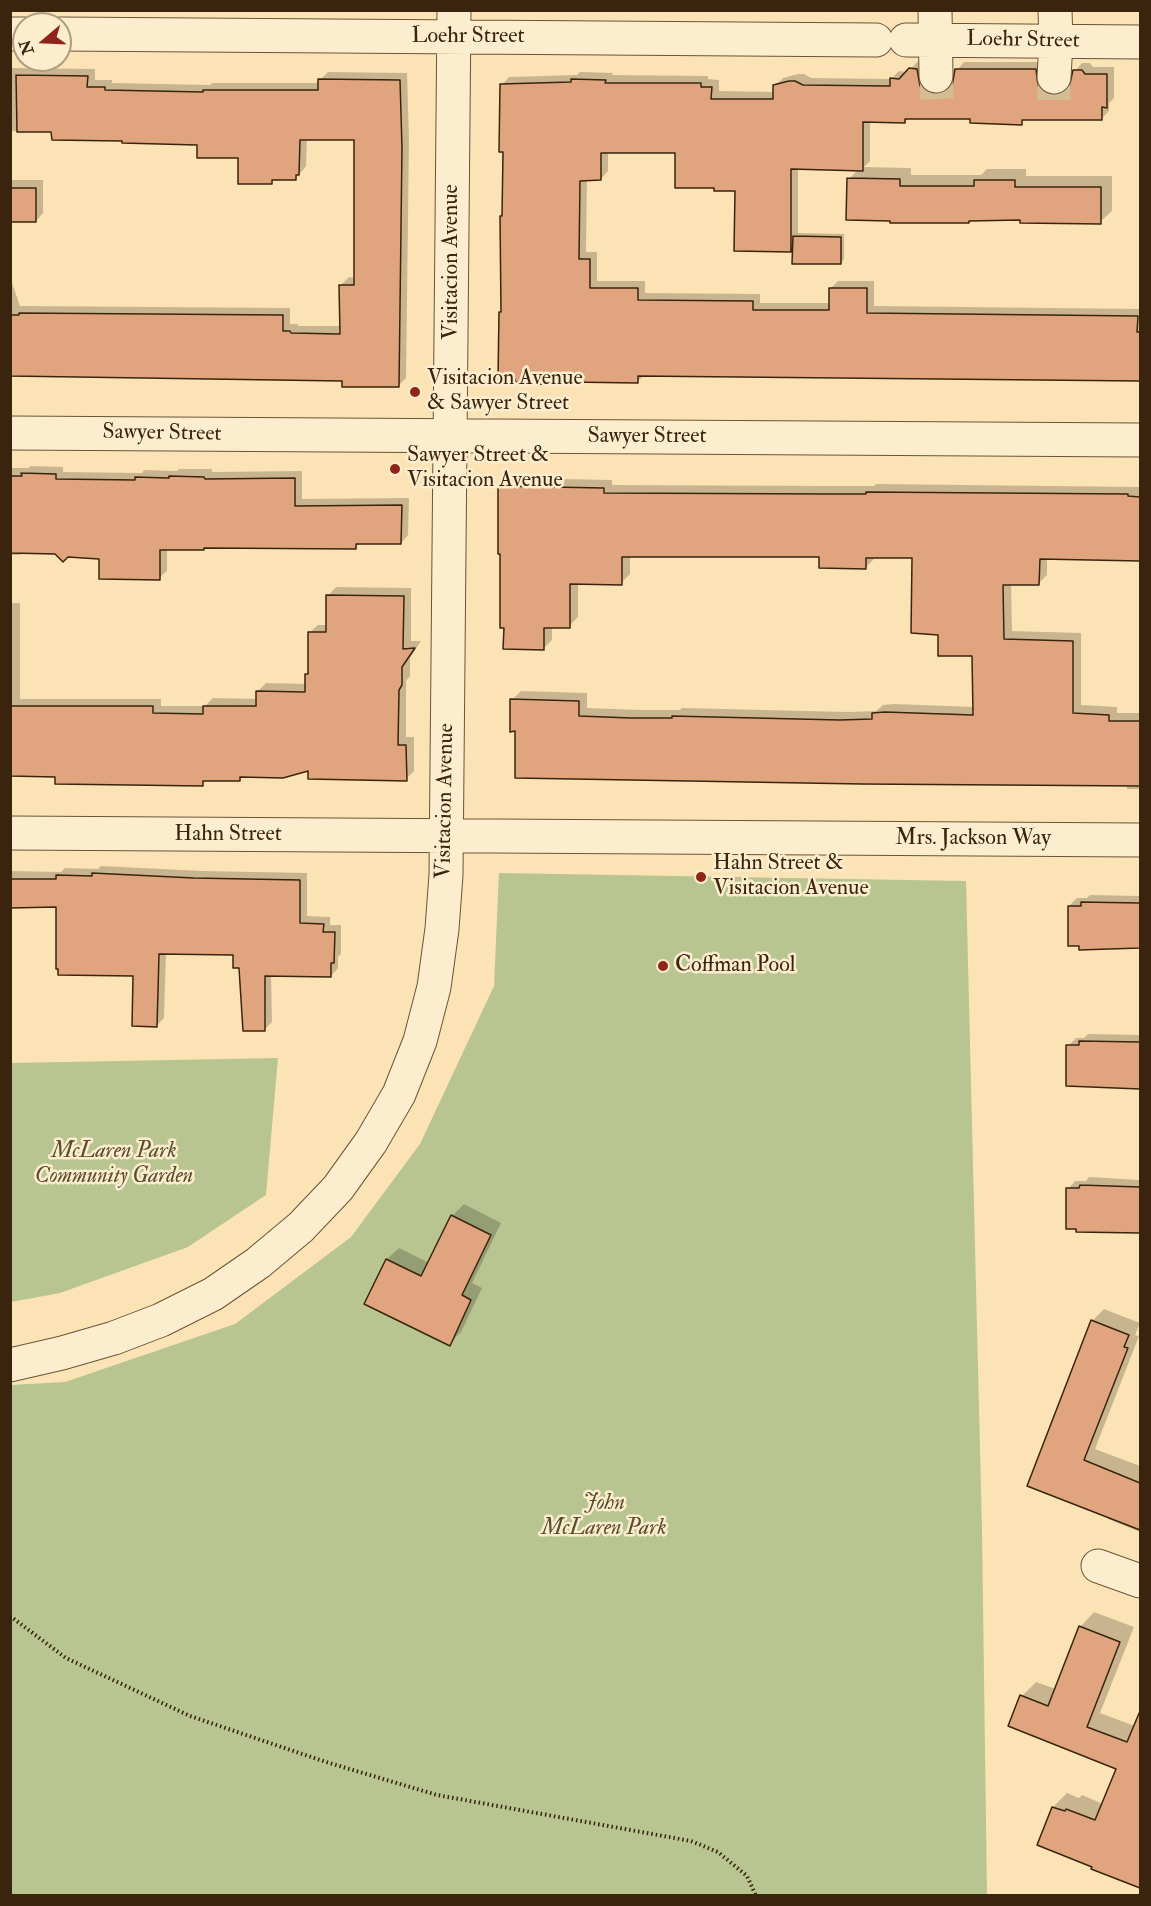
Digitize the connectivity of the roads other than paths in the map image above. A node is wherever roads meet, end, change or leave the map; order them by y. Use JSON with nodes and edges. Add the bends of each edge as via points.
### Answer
{"nodes":[{"id":1,"x":454,"y":24,"type":"edge"},
{"id":2,"x":1055,"y":26,"type":"edge"},
{"id":3,"x":913,"y":33,"type":"edge"},
{"id":4,"x":72,"y":34,"type":"edge"},
{"id":5,"x":1140,"y":42,"type":"edge"},
{"id":6,"x":936,"y":76,"type":"tunnel mouth"},
{"id":7,"x":1054,"y":76,"type":"tunnel mouth"},
{"id":8,"x":10,"y":433,"type":"edge"},
{"id":9,"x":451,"y":436,"type":"junction"},
{"id":10,"x":1140,"y":440,"type":"edge"},
{"id":11,"x":10,"y":833,"type":"edge"},
{"id":12,"x":446,"y":836,"type":"junction"},
{"id":13,"x":1140,"y":840,"type":"edge"},
{"id":14,"x":10,"y":1365,"type":"edge"},
{"id":15,"x":1098,"y":1566,"type":"dead end"},
{"id":16,"x":1140,"y":1581,"type":"edge"}],
"edges":[{"from":1,"to":3,"type":"street","name":"Loehr Street"},
{"from":1,"to":4,"type":"street","name":"Loehr Street"},
{"from":1,"to":9,"type":"street","name":"Visitacion Avenue"},
{"from":2,"to":3,"type":"street","name":"Loehr Street"},
{"from":2,"to":5,"type":"street","name":"Loehr Street"},
{"from":2,"to":7,"type":"street"},
{"from":3,"to":6,"type":"street"},
{"from":8,"to":9,"type":"street","name":"Sawyer Street"},
{"from":9,"to":10,"type":"street","name":"Sawyer Street"},
{"from":9,"to":12,"type":"street","name":"Visitacion Avenue"},
{"from":11,"to":12,"type":"street","name":"Hahn Street"},
{"from":12,"to":13,"type":"street","name":"Mrs. Jackson Way"},
{"from":12,"to":14,"type":"street","name":"Visitacion Avenue","via":[[442,929],[434,987],[420,1041],[399,1094],[338,1188],[301,1227],[213,1294],[162,1320],[114,1338]]},
{"from":15,"to":16,"type":"street"}]}
